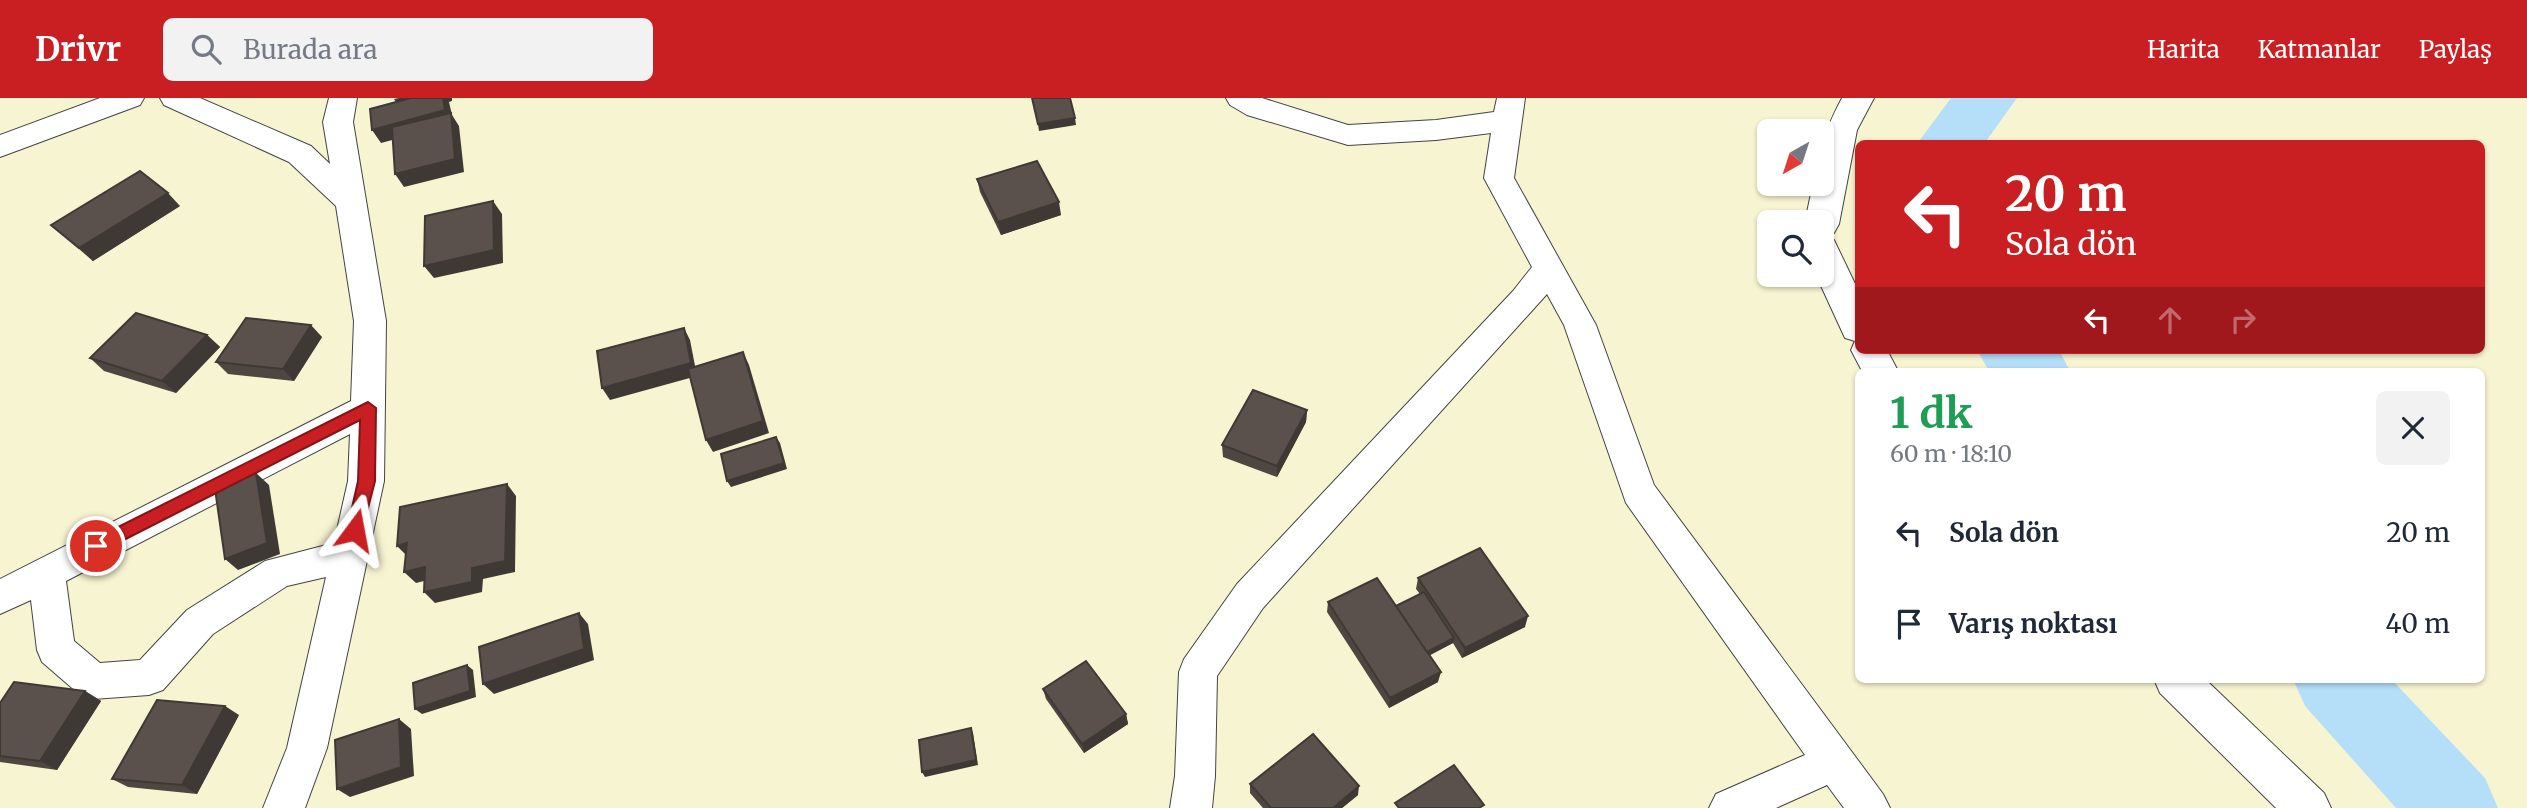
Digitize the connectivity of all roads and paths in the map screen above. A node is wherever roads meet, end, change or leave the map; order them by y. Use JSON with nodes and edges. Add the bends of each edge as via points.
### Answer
{"nodes":[{"id":1,"x":130,"y":98,"type":"edge"},
{"id":2,"x":174,"y":98,"type":"edge"},
{"id":3,"x":343,"y":98,"type":"edge"},
{"id":4,"x":1240,"y":98,"type":"edge"},
{"id":5,"x":1858,"y":98,"type":"edge"},
{"id":6,"x":1509,"y":109,"type":"edge"},
{"id":7,"x":44,"y":130,"type":"junction"},
{"id":8,"x":0,"y":146,"type":"edge"},
{"id":9,"x":0,"y":161,"type":"edge"},
{"id":10,"x":351,"y":202,"type":"junction"},
{"id":11,"x":1825,"y":210,"type":"edge"},
{"id":12,"x":1549,"y":268,"type":"junction"},
{"id":13,"x":1834,"y":275,"type":"edge"},
{"id":14,"x":1855,"y":321,"type":"edge"},
{"id":15,"x":368,"y":408,"type":"junction"},
{"id":16,"x":350,"y":555,"type":"junction"},
{"id":17,"x":46,"y":571,"type":"junction"},
{"id":18,"x":0,"y":597,"type":"edge"},
{"id":19,"x":2179,"y":683,"type":"edge"},
{"id":20,"x":1834,"y":762,"type":"junction"},
{"id":21,"x":284,"y":808,"type":"edge"},
{"id":22,"x":1191,"y":808,"type":"edge"},
{"id":23,"x":1730,"y":808,"type":"edge"},
{"id":24,"x":1869,"y":808,"type":"edge"},
{"id":25,"x":2308,"y":808,"type":"edge"}],
"edges":[{"from":1,"to":7,"type":"street"},
{"from":2,"to":10,"type":"street","via":[[300,154]]},
{"from":3,"to":10,"type":"street","via":[[338,122]]},
{"from":4,"to":6,"type":"street","via":[[1348,135],[1436,130]]},
{"from":5,"to":11,"type":"street","via":[[1841,130]]},
{"from":6,"to":12,"type":"street","via":[[1499,177]]},
{"from":7,"to":8,"type":"street"},
{"from":7,"to":9,"type":"street"},
{"from":10,"to":15,"type":"street","via":[[370,321]]},
{"from":12,"to":20,"type":"street","via":[[1580,325],[1639,492]]},
{"from":12,"to":22,"type":"street","via":[[1250,596],[1198,672]]},
{"from":13,"to":14,"type":"street"},
{"from":15,"to":16,"type":"street","via":[[366,481]]},
{"from":15,"to":17,"type":"street"},
{"from":16,"to":17,"type":"street","via":[[278,572],[200,622],[149,677],[93,681],[56,650]]},
{"from":16,"to":21,"type":"street","via":[[307,748]]},
{"from":17,"to":18,"type":"street"},
{"from":19,"to":25,"type":"street"},
{"from":20,"to":23,"type":"street"},
{"from":20,"to":24,"type":"street"}]}
